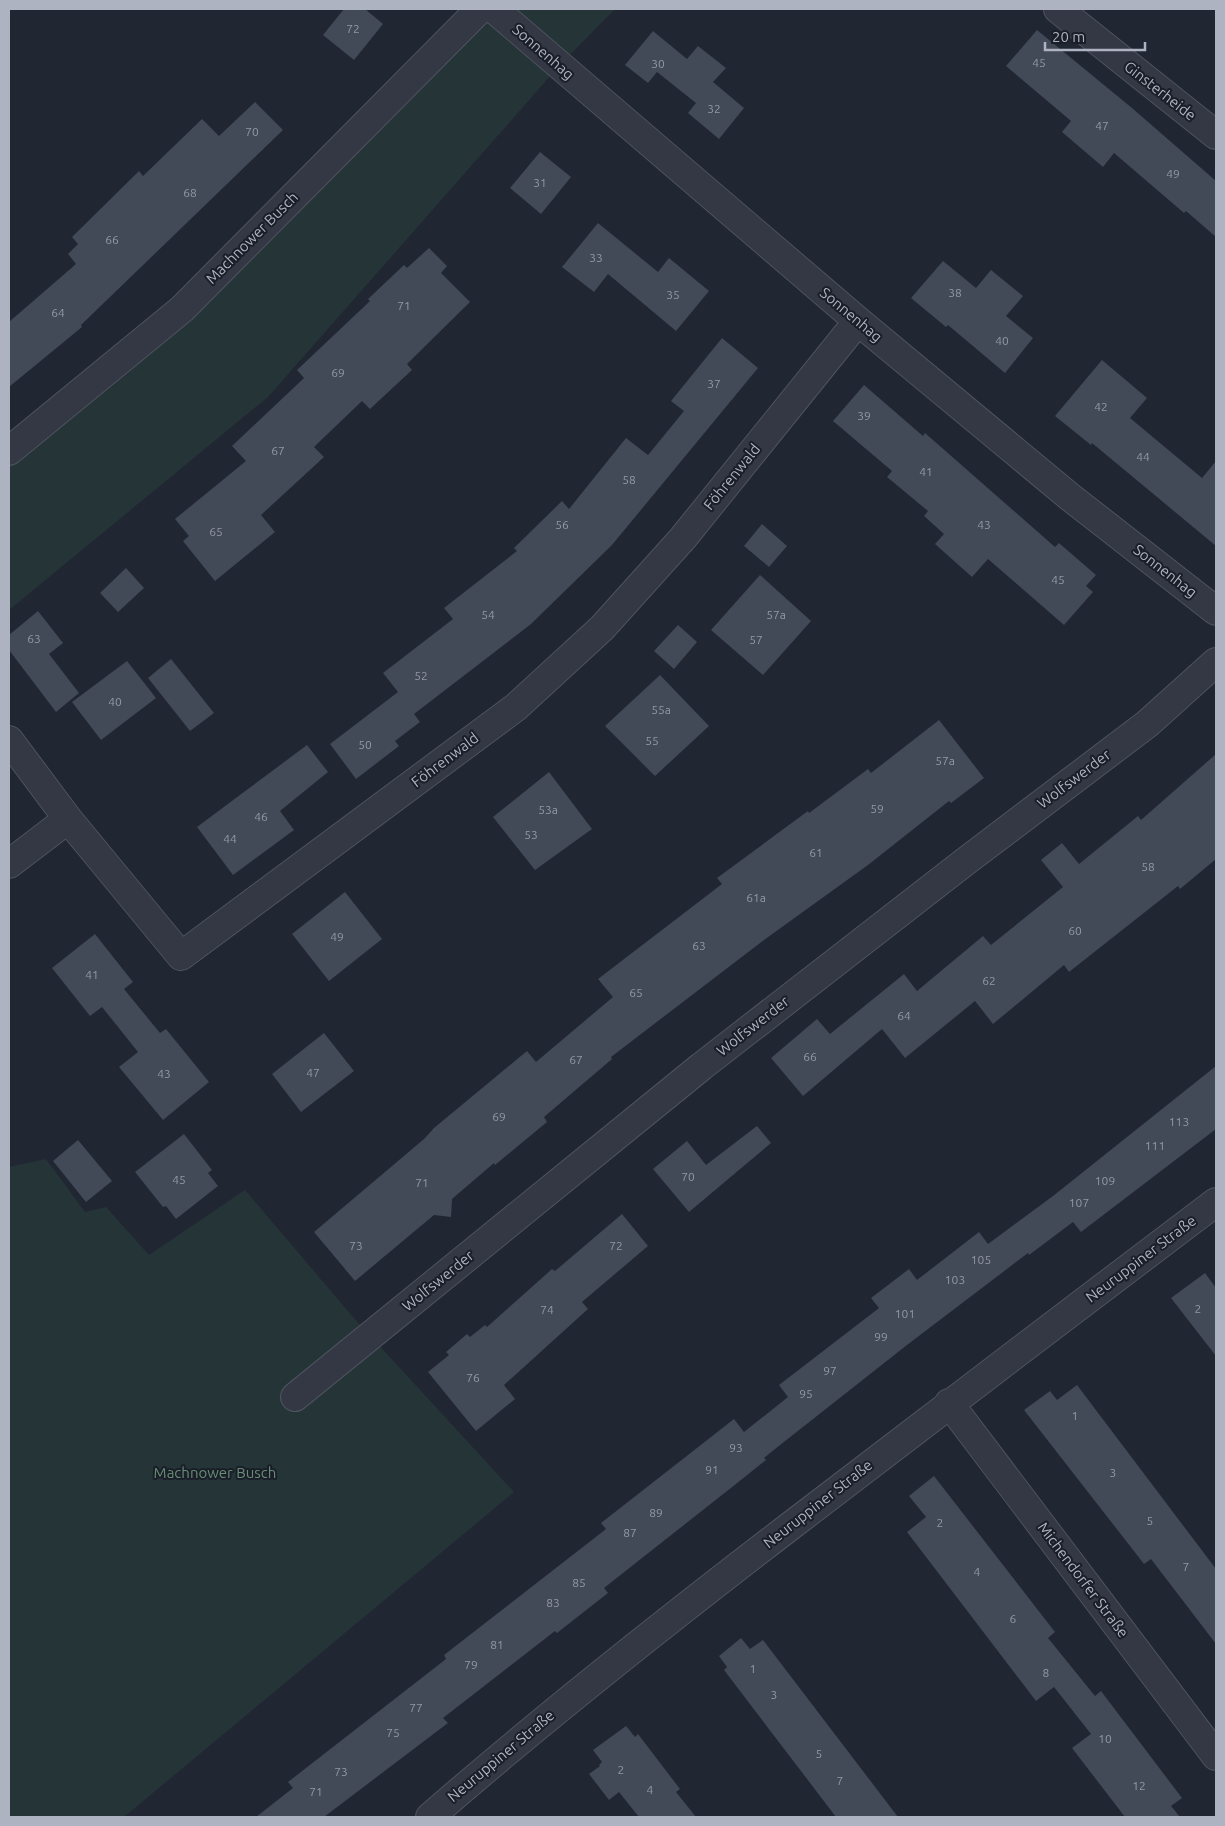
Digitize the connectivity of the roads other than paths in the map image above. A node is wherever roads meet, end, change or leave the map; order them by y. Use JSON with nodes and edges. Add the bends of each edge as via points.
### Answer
{"nodes":[{"id":1,"x":480,"y":9,"type":"edge"},
{"id":2,"x":494,"y":9,"type":"edge"},
{"id":3,"x":1058,"y":9,"type":"edge"},
{"id":4,"x":1216,"y":135,"type":"edge"},
{"id":5,"x":858,"y":321,"type":"junction"},
{"id":6,"x":9,"y":451,"type":"edge"},
{"id":7,"x":1216,"y":611,"type":"edge"},
{"id":8,"x":1216,"y":662,"type":"edge"},
{"id":9,"x":9,"y":740,"type":"edge"},
{"id":10,"x":68,"y":819,"type":"junction"},
{"id":11,"x":9,"y":864,"type":"edge"},
{"id":12,"x":1216,"y":1202,"type":"edge"},
{"id":13,"x":295,"y":1397,"type":"dead end"},
{"id":14,"x":949,"y":1404,"type":"junction"},
{"id":15,"x":1216,"y":1756,"type":"edge"},
{"id":16,"x":430,"y":1817,"type":"edge"}],
"edges":[{"from":1,"to":6,"type":"street","name":"Machnower Busch","via":[[182,308]]},
{"from":2,"to":5,"type":"street","name":"Sonnenhag"},
{"from":3,"to":4,"type":"street","name":"Ginsterheide"},
{"from":5,"to":7,"type":"street","name":"Sonnenhag","via":[[1070,497]]},
{"from":5,"to":10,"type":"street","name":"Föhrenwald","via":[[683,538],[602,628],[516,707],[181,956]]},
{"from":8,"to":13,"type":"street","name":"Wolfswerder","via":[[1147,724],[702,1066]]},
{"from":9,"to":10,"type":"street","name":"Föhrenwald"},
{"from":10,"to":11,"type":"street"},
{"from":12,"to":14,"type":"street","name":"Neuruppiner Straße"},
{"from":14,"to":15,"type":"street","name":"Michendorfer Straße"},
{"from":14,"to":16,"type":"street","name":"Neuruppiner Straße","via":[[638,1643]]}]}
